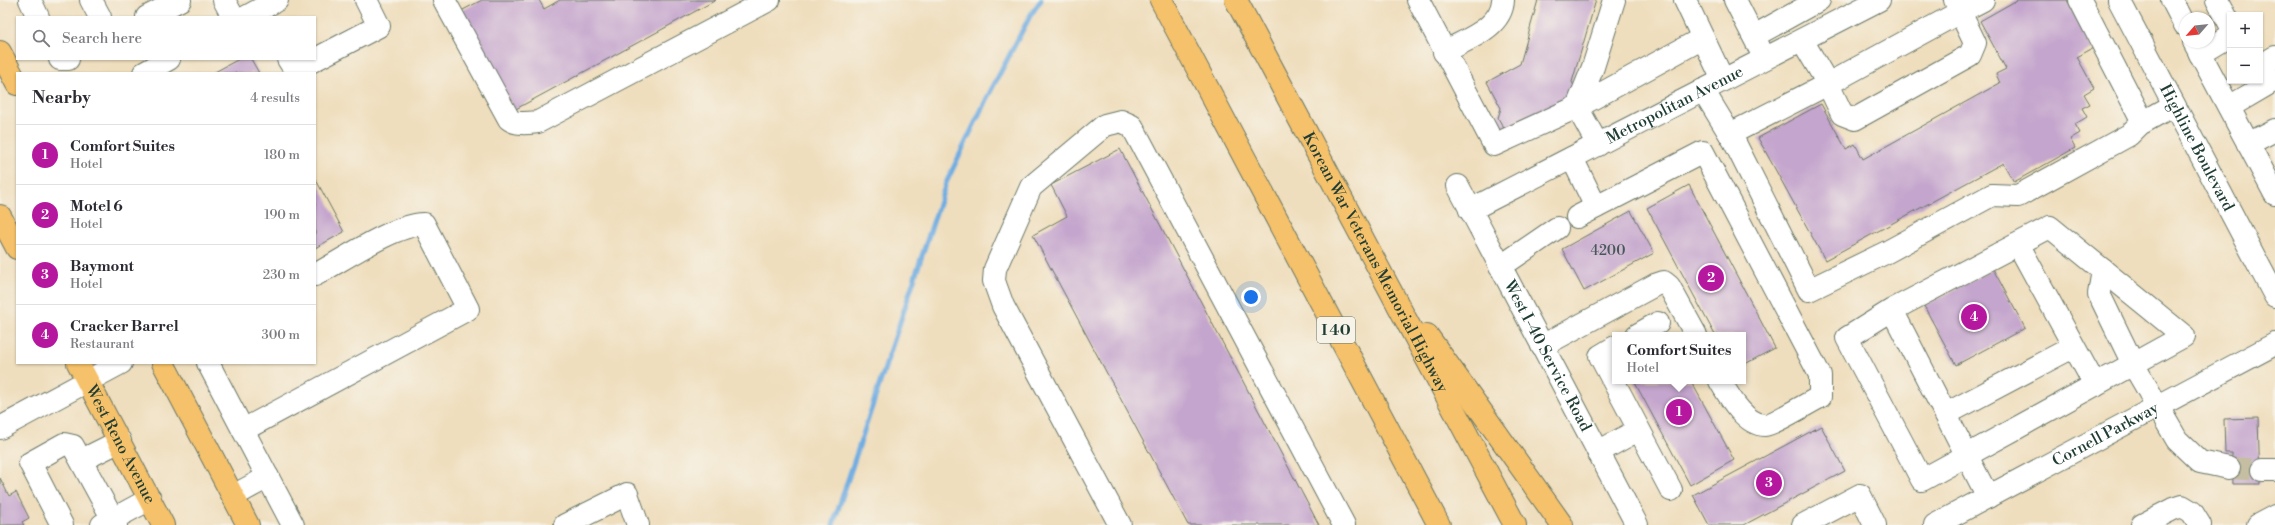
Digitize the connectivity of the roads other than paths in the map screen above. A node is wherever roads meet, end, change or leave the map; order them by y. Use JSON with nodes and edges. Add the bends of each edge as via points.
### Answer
{"nodes":[{"id":1,"x":30,"y":0,"type":"edge"},
{"id":2,"x":91,"y":0,"type":"edge"},
{"id":3,"x":180,"y":0,"type":"edge"},
{"id":4,"x":224,"y":0,"type":"edge"},
{"id":5,"x":366,"y":0,"type":"edge"},
{"id":6,"x":444,"y":0,"type":"edge"},
{"id":7,"x":768,"y":0,"type":"edge"},
{"id":8,"x":1161,"y":0,"type":"edge"},
{"id":9,"x":1236,"y":0,"type":"edge"},
{"id":10,"x":1418,"y":0,"type":"edge"},
{"id":11,"x":1503,"y":0,"type":"edge"},
{"id":12,"x":1614,"y":0,"type":"edge"},
{"id":13,"x":1686,"y":0,"type":"edge"},
{"id":14,"x":1735,"y":0,"type":"edge"},
{"id":15,"x":1820,"y":0,"type":"edge"},
{"id":16,"x":1879,"y":0,"type":"edge"},
{"id":17,"x":1983,"y":0,"type":"edge"},
{"id":18,"x":2080,"y":0,"type":"edge"},
{"id":19,"x":2119,"y":0,"type":"edge"},
{"id":20,"x":2172,"y":0,"type":"edge"},
{"id":21,"x":2216,"y":0,"type":"edge"},
{"id":22,"x":1958,"y":6,"type":"edge"},
{"id":23,"x":2179,"y":13,"type":"edge"},
{"id":24,"x":38,"y":16,"type":"edge"},
{"id":25,"x":99,"y":16,"type":"edge"},
{"id":26,"x":149,"y":16,"type":"edge"},
{"id":27,"x":232,"y":16,"type":"edge"},
{"id":28,"x":2227,"y":19,"type":"edge"},
{"id":29,"x":1754,"y":36,"type":"junction"},
{"id":30,"x":2227,"y":37,"type":"edge"},
{"id":31,"x":1703,"y":38,"type":"junction"},
{"id":32,"x":1802,"y":40,"type":"junction"},
{"id":33,"x":2215,"y":41,"type":"edge"},
{"id":34,"x":2197,"y":48,"type":"edge"},
{"id":35,"x":0,"y":52,"type":"edge"},
{"id":36,"x":1444,"y":52,"type":"junction"},
{"id":37,"x":1765,"y":58,"type":"junction"},
{"id":38,"x":2275,"y":58,"type":"edge"},
{"id":39,"x":316,"y":59,"type":"edge"},
{"id":40,"x":135,"y":60,"type":"edge"},
{"id":41,"x":167,"y":60,"type":"edge"},
{"id":42,"x":289,"y":60,"type":"edge"},
{"id":43,"x":314,"y":60,"type":"edge"},
{"id":44,"x":2263,"y":64,"type":"edge"},
{"id":45,"x":142,"y":72,"type":"edge"},
{"id":46,"x":145,"y":72,"type":"edge"},
{"id":47,"x":1723,"y":80,"type":"junction"},
{"id":48,"x":2275,"y":80,"type":"edge"},
{"id":49,"x":16,"y":82,"type":"edge"},
{"id":50,"x":1828,"y":84,"type":"junction"},
{"id":51,"x":1703,"y":90,"type":"junction"},
{"id":52,"x":2227,"y":92,"type":"edge"},
{"id":53,"x":2174,"y":105,"type":"junction"},
{"id":54,"x":1577,"y":107,"type":"junction"},
{"id":55,"x":2144,"y":122,"type":"junction"},
{"id":56,"x":2275,"y":130,"type":"edge"},
{"id":57,"x":1730,"y":134,"type":"junction"},
{"id":58,"x":1598,"y":144,"type":"junction"},
{"id":59,"x":2248,"y":144,"type":"junction"},
{"id":60,"x":1572,"y":158,"type":"junction"},
{"id":61,"x":1458,"y":186,"type":"dead end"},
{"id":62,"x":2274,"y":190,"type":"edge"},
{"id":63,"x":1470,"y":210,"type":"junction"},
{"id":64,"x":0,"y":216,"type":"edge"},
{"id":65,"x":1557,"y":228,"type":"dead end"},
{"id":66,"x":2018,"y":244,"type":"junction"},
{"id":67,"x":16,"y":246,"type":"edge"},
{"id":68,"x":1375,"y":262,"type":"junction"},
{"id":69,"x":1500,"y":267,"type":"junction"},
{"id":70,"x":2103,"y":270,"type":"junction"},
{"id":71,"x":316,"y":274,"type":"edge"},
{"id":72,"x":2275,"y":296,"type":"edge"},
{"id":73,"x":1892,"y":310,"type":"junction"},
{"id":74,"x":1658,"y":323,"type":"dead end"},
{"id":75,"x":1642,"y":332,"type":"edge"},
{"id":76,"x":1694,"y":332,"type":"edge"},
{"id":77,"x":2275,"y":344,"type":"edge"},
{"id":78,"x":1542,"y":346,"type":"junction"},
{"id":79,"x":2073,"y":346,"type":"junction"},
{"id":80,"x":1612,"y":349,"type":"edge"},
{"id":81,"x":118,"y":364,"type":"edge"},
{"id":82,"x":164,"y":364,"type":"edge"},
{"id":83,"x":209,"y":364,"type":"edge"},
{"id":84,"x":2133,"y":364,"type":"junction"},
{"id":85,"x":83,"y":372,"type":"edge"},
{"id":86,"x":1612,"y":379,"type":"edge"},
{"id":87,"x":1614,"y":384,"type":"edge"},
{"id":88,"x":1722,"y":384,"type":"edge"},
{"id":89,"x":2095,"y":385,"type":"junction"},
{"id":90,"x":2157,"y":407,"type":"junction"},
{"id":91,"x":1946,"y":414,"type":"junction"},
{"id":92,"x":0,"y":428,"type":"edge"},
{"id":93,"x":243,"y":430,"type":"junction"},
{"id":94,"x":1638,"y":430,"type":"junction"},
{"id":95,"x":120,"y":441,"type":"junction"},
{"id":96,"x":1598,"y":452,"type":"junction"},
{"id":97,"x":1967,"y":455,"type":"junction"},
{"id":98,"x":82,"y":460,"type":"junction"},
{"id":99,"x":2229,"y":468,"type":"tunnel mouth"},
{"id":100,"x":268,"y":477,"type":"junction"},
{"id":101,"x":1671,"y":490,"type":"dead end"},
{"id":102,"x":233,"y":496,"type":"junction"},
{"id":103,"x":1988,"y":497,"type":"junction"},
{"id":104,"x":150,"y":499,"type":"junction"},
{"id":105,"x":2275,"y":516,"type":"edge"},
{"id":106,"x":110,"y":523,"type":"edge"},
{"id":107,"x":62,"y":525,"type":"edge"},
{"id":108,"x":164,"y":525,"type":"edge"},
{"id":109,"x":248,"y":525,"type":"edge"},
{"id":110,"x":293,"y":525,"type":"edge"},
{"id":111,"x":565,"y":525,"type":"edge"},
{"id":112,"x":638,"y":525,"type":"edge"},
{"id":113,"x":1120,"y":525,"type":"edge"},
{"id":114,"x":1344,"y":525,"type":"edge"},
{"id":115,"x":1439,"y":525,"type":"edge"},
{"id":116,"x":1515,"y":525,"type":"edge"},
{"id":117,"x":1562,"y":525,"type":"edge"},
{"id":118,"x":1637,"y":525,"type":"edge"},
{"id":119,"x":1803,"y":525,"type":"edge"},
{"id":120,"x":1874,"y":525,"type":"edge"},
{"id":121,"x":1935,"y":525,"type":"edge"},
{"id":122,"x":2142,"y":525,"type":"edge"},
{"id":123,"x":2200,"y":525,"type":"edge"},
{"id":124,"x":2258,"y":525,"type":"edge"}],
"edges":[{"from":1,"to":24,"type":"street"},
{"from":2,"to":25,"type":"street"},
{"from":3,"to":26,"type":"street"},
{"from":4,"to":27,"type":"street"},
{"from":5,"to":39,"type":"street","via":[[379,26]]},
{"from":6,"to":7,"type":"street","via":[[509,119],[513,122],[531,123],[538,122]]},
{"from":8,"to":115,"type":"main road","number":"I 40"},
{"from":9,"to":68,"type":"main road","name":"Korean War Veterans Memorial Highway"},
{"from":10,"to":36,"type":"street"},
{"from":11,"to":36,"type":"street","via":[[1502,9],[1493,24]]},
{"from":12,"to":54,"type":"street","via":[[1593,67]]},
{"from":13,"to":31,"type":"street"},
{"from":14,"to":29,"type":"street"},
{"from":15,"to":29,"type":"street"},
{"from":16,"to":32,"type":"street","name":"Metropolitan Avenue"},
{"from":17,"to":22,"type":"street"},
{"from":18,"to":55,"type":"street"},
{"from":19,"to":53,"type":"street","name":"Highline Boulevard"},
{"from":20,"to":23,"type":"street"},
{"from":21,"to":28,"type":"street"},
{"from":22,"to":50,"type":"street"},
{"from":22,"to":50,"type":"street","via":[[1975,43],[1970,56],[1855,119],[1842,114]]},
{"from":29,"to":37,"type":"street"},
{"from":30,"to":33,"type":"street"},
{"from":31,"to":47,"type":"street"},
{"from":31,"to":54,"type":"street"},
{"from":32,"to":37,"type":"street","name":"Metropolitan Avenue"},
{"from":32,"to":50,"type":"street"},
{"from":34,"to":52,"type":"street"},
{"from":35,"to":49,"type":"main road"},
{"from":36,"to":54,"type":"street","via":[[1494,145]]},
{"from":37,"to":47,"type":"street","name":"Metropolitan Avenue"},
{"from":38,"to":44,"type":"street"},
{"from":40,"to":45,"type":"street"},
{"from":41,"to":46,"type":"street"},
{"from":42,"to":43,"type":"street","via":[[295,70]]},
{"from":47,"to":51,"type":"street","name":"Metropolitan Avenue"},
{"from":48,"to":52,"type":"street"},
{"from":50,"to":57,"type":"street"},
{"from":51,"to":57,"type":"street"},
{"from":51,"to":58,"type":"street","name":"Metropolitan Avenue"},
{"from":52,"to":59,"type":"street"},
{"from":53,"to":55,"type":"street"},
{"from":53,"to":72,"type":"street","name":"Highline Boulevard"},
{"from":54,"to":58,"type":"street"},
{"from":55,"to":57,"type":"street","via":[[2129,135],[2018,196],[1992,195],[1887,252],[1809,290]]},
{"from":56,"to":59,"type":"street"},
{"from":58,"to":60,"type":"street","name":"Metropolitan Avenue"},
{"from":59,"to":62,"type":"street"},
{"from":60,"to":63,"type":"street","name":"Metropolitan Avenue"},
{"from":60,"to":88,"type":"street","via":[[1586,212],[1703,152],[1820,375],[1820,397],[1766,425],[1753,423]]},
{"from":61,"to":63,"type":"street","name":"West I-40 Service Road"},
{"from":63,"to":69,"type":"street","name":"West I-40 Service Road"},
{"from":64,"to":67,"type":"main road"},
{"from":65,"to":69,"type":"street"},
{"from":66,"to":70,"type":"street","via":[[2050,227]]},
{"from":66,"to":73,"type":"street"},
{"from":66,"to":79,"type":"street"},
{"from":68,"to":116,"type":"main road","name":"Korean War Veterans Memorial Highway"},
{"from":68,"to":117,"type":"main road"},
{"from":69,"to":78,"type":"street","name":"West I-40 Service Road"},
{"from":70,"to":84,"type":"street","via":[[2100,294]]},
{"from":70,"to":84,"type":"street","via":[[2184,336]]},
{"from":71,"to":93,"type":"street","via":[[381,239],[412,225],[424,224],[468,309]]},
{"from":73,"to":91,"type":"street"},
{"from":73,"to":97,"type":"street","via":[[1847,338],[1922,480]]},
{"from":74,"to":75,"type":"street"},
{"from":76,"to":78,"type":"street","via":[[1670,286],[1664,282]]},
{"from":77,"to":90,"type":"street","name":"Cornell Parkway"},
{"from":78,"to":96,"type":"street","name":"West I-40 Service Road"},
{"from":79,"to":89,"type":"street"},
{"from":79,"to":91,"type":"street"},
{"from":80,"to":86,"type":"street","via":[[1600,356]]},
{"from":81,"to":85,"type":"street"},
{"from":82,"to":102,"type":"main road"},
{"from":83,"to":93,"type":"street"},
{"from":84,"to":89,"type":"street"},
{"from":84,"to":90,"type":"street"},
{"from":85,"to":92,"type":"street"},
{"from":85,"to":95,"type":"main road","name":"West Reno Avenue"},
{"from":87,"to":94,"type":"street"},
{"from":89,"to":97,"type":"street"},
{"from":90,"to":99,"type":"street","via":[[2177,440],[2200,462]]},
{"from":90,"to":103,"type":"street","name":"Cornell Parkway"},
{"from":91,"to":97,"type":"street"},
{"from":93,"to":100,"type":"street"},
{"from":94,"to":96,"type":"street"},
{"from":94,"to":101,"type":"street"},
{"from":95,"to":98,"type":"street"},
{"from":95,"to":104,"type":"main road","name":"West Reno Avenue"},
{"from":96,"to":118,"type":"street","name":"West I-40 Service Road"},
{"from":97,"to":103,"type":"street"},
{"from":98,"to":106,"type":"street"},
{"from":98,"to":107,"type":"street","via":[[72,446],[64,444],[30,463]]},
{"from":100,"to":102,"type":"street"},
{"from":100,"to":110,"type":"street"},
{"from":102,"to":109,"type":"main road"},
{"from":103,"to":121,"type":"street","name":"Cornell Parkway"},
{"from":104,"to":106,"type":"street"},
{"from":104,"to":108,"type":"main road","name":"West Reno Avenue"},
{"from":105,"to":124,"type":"street"},
{"from":111,"to":112,"type":"street","via":[[627,494]]},
{"from":113,"to":114,"type":"street","via":[[1003,306],[994,281],[995,269],[1031,187],[1105,126],[1121,121],[1132,126]]},
{"from":119,"to":120,"type":"street","via":[[1860,495]]},
{"from":122,"to":123,"type":"street","via":[[2182,506],[2192,512]]}]}
